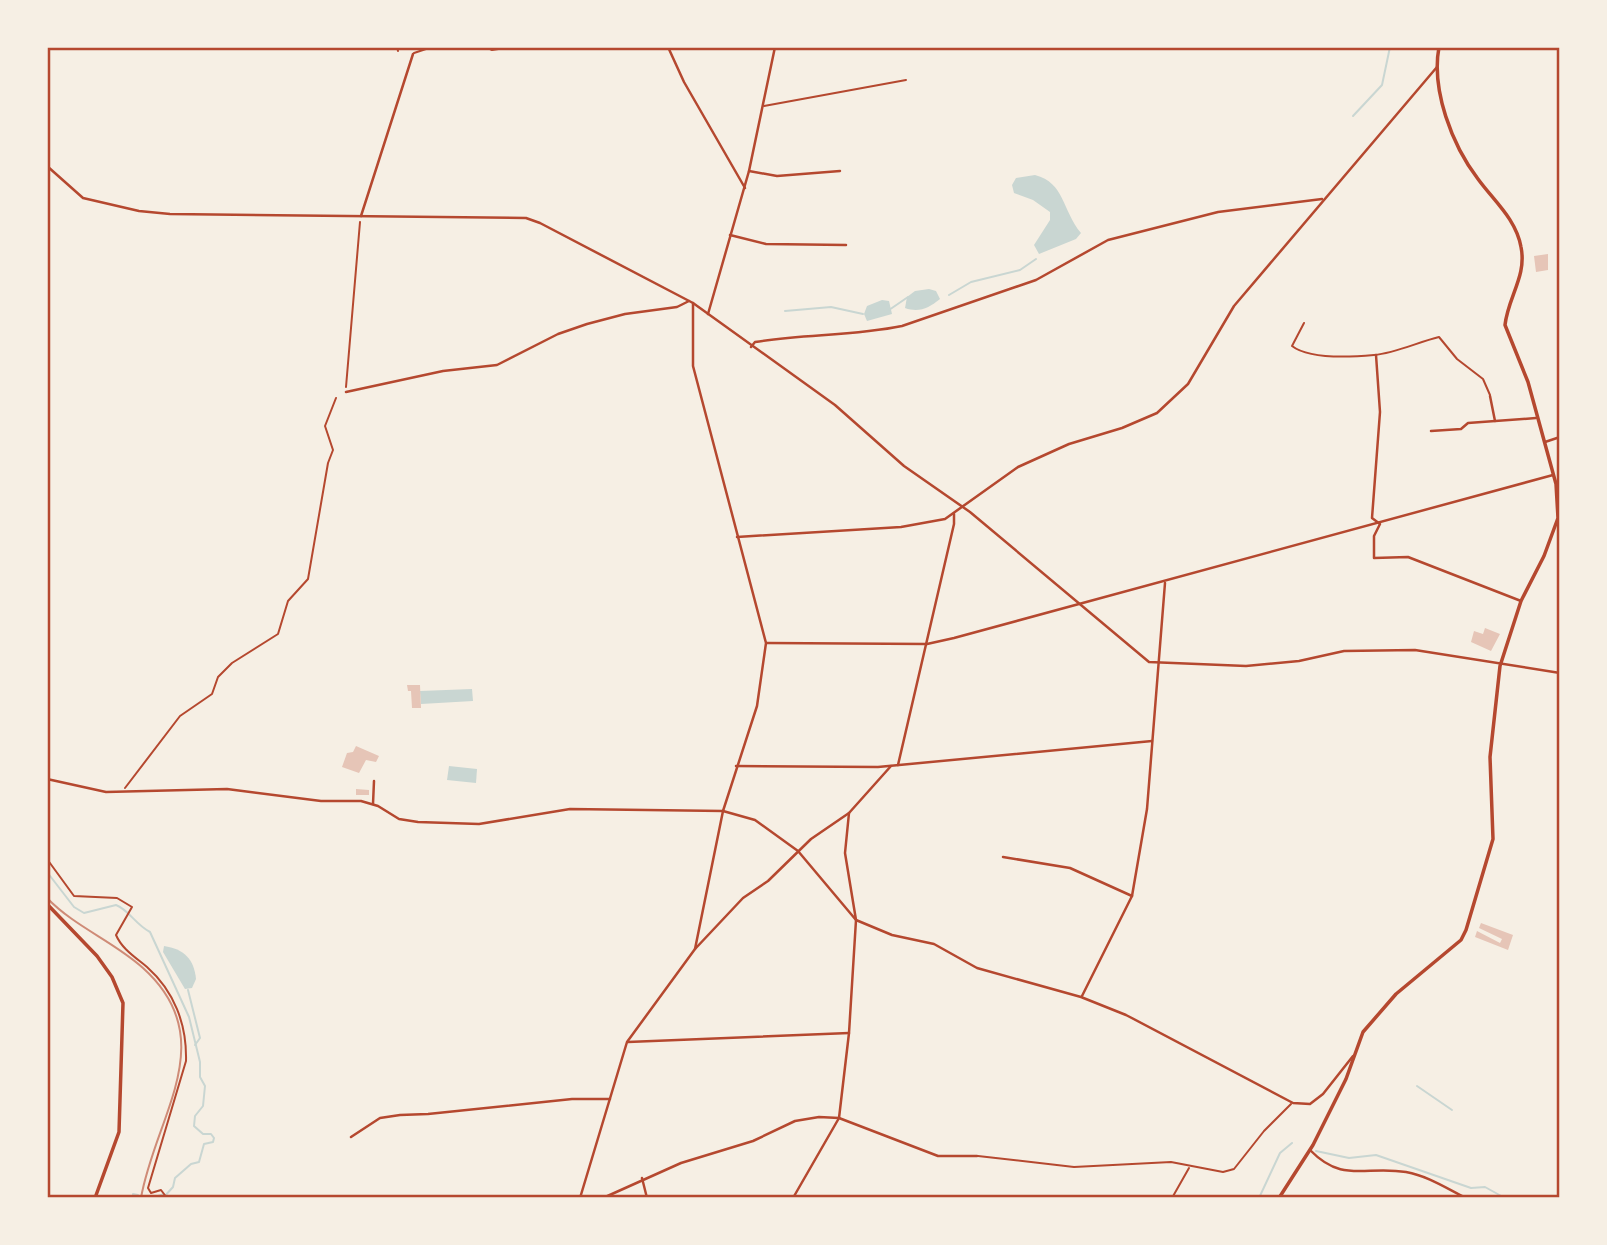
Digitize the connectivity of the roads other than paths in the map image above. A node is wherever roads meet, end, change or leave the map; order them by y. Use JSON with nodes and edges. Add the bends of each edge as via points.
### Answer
{"nodes":[{"id":1,"x":432,"y":47,"type":"edge"},
{"id":2,"x":486,"y":47,"type":"edge"},
{"id":3,"x":511,"y":47,"type":"edge"},
{"id":4,"x":668,"y":47,"type":"edge"},
{"id":5,"x":775,"y":47,"type":"edge"},
{"id":6,"x":1439,"y":47,"type":"edge"},
{"id":7,"x":413,"y":54,"type":"joint"},
{"id":8,"x":1437,"y":67,"type":"junction"},
{"id":9,"x":906,"y":80,"type":"dead end"},
{"id":10,"x":764,"y":106,"type":"junction"},
{"id":11,"x":47,"y":166,"type":"edge"},
{"id":12,"x":749,"y":170,"type":"junction"},
{"id":13,"x":840,"y":171,"type":"dead end"},
{"id":14,"x":745,"y":188,"type":"junction"},
{"id":15,"x":1322,"y":199,"type":"junction"},
{"id":16,"x":361,"y":216,"type":"junction"},
{"id":17,"x":730,"y":235,"type":"junction"},
{"id":18,"x":846,"y":245,"type":"dead end"},
{"id":19,"x":691,"y":302,"type":"junction"},
{"id":20,"x":708,"y":314,"type":"junction"},
{"id":21,"x":1304,"y":323,"type":"dead end"},
{"id":22,"x":751,"y":346,"type":"junction"},
{"id":23,"x":1376,"y":355,"type":"junction"},
{"id":24,"x":346,"y":392,"type":"road end"},
{"id":25,"x":1490,"y":396,"type":"joint"},
{"id":26,"x":1536,"y":418,"type":"junction"},
{"id":27,"x":1494,"y":421,"type":"junction"},
{"id":28,"x":1431,"y":431,"type":"dead end"},
{"id":29,"x":1560,"y":437,"type":"edge"},
{"id":30,"x":1545,"y":442,"type":"junction"},
{"id":31,"x":1553,"y":475,"type":"junction"},
{"id":32,"x":1558,"y":484,"type":"edge"},
{"id":33,"x":961,"y":508,"type":"junction"},
{"id":34,"x":954,"y":514,"type":"junction"},
{"id":35,"x":1380,"y":524,"type":"junction"},
{"id":36,"x":737,"y":537,"type":"junction"},
{"id":37,"x":1165,"y":583,"type":"junction"},
{"id":38,"x":1521,"y":601,"type":"junction"},
{"id":39,"x":1076,"y":604,"type":"junction"},
{"id":40,"x":766,"y":643,"type":"junction"},
{"id":41,"x":926,"y":644,"type":"junction"},
{"id":42,"x":1160,"y":665,"type":"junction"},
{"id":43,"x":1500,"y":666,"type":"junction"},
{"id":44,"x":1560,"y":673,"type":"edge"},
{"id":45,"x":1153,"y":741,"type":"junction"},
{"id":46,"x":898,"y":765,"type":"junction"},
{"id":47,"x":736,"y":766,"type":"junction"},
{"id":48,"x":891,"y":766,"type":"junction"},
{"id":49,"x":47,"y":779,"type":"edge"},
{"id":50,"x":374,"y":780,"type":"dead end"},
{"id":51,"x":373,"y":804,"type":"junction"},
{"id":52,"x":723,"y":811,"type":"junction"},
{"id":53,"x":849,"y":813,"type":"junction"},
{"id":54,"x":798,"y":851,"type":"junction"},
{"id":55,"x":1003,"y":857,"type":"dead end"},
{"id":56,"x":1132,"y":896,"type":"junction"},
{"id":57,"x":47,"y":904,"type":"edge"},
{"id":58,"x":856,"y":920,"type":"junction"},
{"id":59,"x":695,"y":949,"type":"junction"},
{"id":60,"x":1081,"y":997,"type":"junction"},
{"id":61,"x":849,"y":1033,"type":"junction"},
{"id":62,"x":627,"y":1042,"type":"junction"},
{"id":63,"x":1353,"y":1056,"type":"junction"},
{"id":64,"x":610,"y":1099,"type":"junction"},
{"id":65,"x":1293,"y":1103,"type":"junction"},
{"id":66,"x":839,"y":1118,"type":"junction"},
{"id":67,"x":351,"y":1137,"type":"dead end"},
{"id":68,"x":1310,"y":1150,"type":"junction"},
{"id":69,"x":977,"y":1156,"type":"joint"},
{"id":70,"x":642,"y":1178,"type":"junction"},
{"id":71,"x":94,"y":1198,"type":"edge"},
{"id":72,"x":580,"y":1198,"type":"edge"},
{"id":73,"x":603,"y":1198,"type":"edge"},
{"id":74,"x":647,"y":1198,"type":"edge"},
{"id":75,"x":793,"y":1198,"type":"edge"},
{"id":76,"x":1279,"y":1198,"type":"edge"},
{"id":77,"x":1466,"y":1198,"type":"edge"}],
"edges":[{"from":1,"to":7,"type":"lane"},
{"from":2,"to":3,"type":"lane"},
{"from":4,"to":14,"type":"street"},
{"from":5,"to":10,"type":"street"},
{"from":6,"to":8,"type":"street"},
{"from":7,"to":16,"type":"street"},
{"from":8,"to":15,"type":"street"},
{"from":8,"to":26,"type":"street","via":[[1443,102],[1461,152],[1518,234],[1521,276],[1504,325],[1528,382]]},
{"from":9,"to":10,"type":"lane"},
{"from":10,"to":12,"type":"street"},
{"from":11,"to":16,"type":"street","via":[[83,198],[139,211]]},
{"from":12,"to":13,"type":"street","via":[[777,176]]},
{"from":12,"to":14,"type":"street"},
{"from":14,"to":17,"type":"street"},
{"from":15,"to":22,"type":"street","via":[[1218,212],[1108,240],[1036,280],[902,326],[785,337]]},
{"from":15,"to":33,"type":"street","via":[[1234,306],[1188,384],[1168,404],[1143,420],[1069,444],[1002,475]]},
{"from":16,"to":19,"type":"street","via":[[526,218]]},
{"from":17,"to":18,"type":"street","via":[[766,244]]},
{"from":17,"to":20,"type":"street"},
{"from":19,"to":20,"type":"street"},
{"from":19,"to":24,"type":"street","via":[[587,324],[497,365]]},
{"from":19,"to":36,"type":"street","via":[[693,366]]},
{"from":20,"to":22,"type":"street"},
{"from":21,"to":23,"type":"lane","via":[[1292,346],[1298,350]]},
{"from":22,"to":33,"type":"street","via":[[835,405],[904,466]]},
{"from":23,"to":25,"type":"lane","via":[[1439,337],[1483,379]]},
{"from":23,"to":35,"type":"street","via":[[1380,412],[1371,518]]},
{"from":25,"to":27,"type":"street"},
{"from":26,"to":27,"type":"street"},
{"from":26,"to":30,"type":"street"},
{"from":27,"to":28,"type":"street"},
{"from":29,"to":30,"type":"street"},
{"from":30,"to":31,"type":"street"},
{"from":31,"to":32,"type":"street"},
{"from":31,"to":35,"type":"street"},
{"from":32,"to":38,"type":"street","via":[[1556,525]]},
{"from":33,"to":34,"type":"street"},
{"from":33,"to":39,"type":"street"},
{"from":34,"to":36,"type":"street","via":[[901,527]]},
{"from":34,"to":41,"type":"street"},
{"from":35,"to":37,"type":"street"},
{"from":35,"to":38,"type":"street","via":[[1374,536],[1374,558],[1408,557]]},
{"from":36,"to":40,"type":"street"},
{"from":37,"to":39,"type":"street"},
{"from":37,"to":42,"type":"street"},
{"from":38,"to":43,"type":"street"},
{"from":39,"to":41,"type":"street"},
{"from":39,"to":42,"type":"street","via":[[1149,663]]},
{"from":40,"to":41,"type":"street"},
{"from":40,"to":47,"type":"street","via":[[757,706]]},
{"from":41,"to":46,"type":"street"},
{"from":42,"to":43,"type":"street","via":[[1246,666],[1369,649],[1416,650]]},
{"from":42,"to":45,"type":"street"},
{"from":43,"to":44,"type":"street"},
{"from":43,"to":63,"type":"street","via":[[1490,757],[1493,839],[1466,930],[1461,940],[1396,994],[1363,1032]]},
{"from":45,"to":46,"type":"street"},
{"from":45,"to":56,"type":"street"},
{"from":46,"to":48,"type":"street"},
{"from":47,"to":48,"type":"street"},
{"from":47,"to":52,"type":"street"},
{"from":48,"to":53,"type":"street"},
{"from":49,"to":51,"type":"street","via":[[92,790],[227,789]]},
{"from":50,"to":51,"type":"street"},
{"from":51,"to":52,"type":"street","via":[[399,819],[479,824],[570,809]]},
{"from":52,"to":54,"type":"street","via":[[755,820]]},
{"from":52,"to":59,"type":"street"},
{"from":53,"to":54,"type":"street"},
{"from":53,"to":58,"type":"street","via":[[845,853]]},
{"from":54,"to":58,"type":"street"},
{"from":54,"to":59,"type":"street","via":[[743,898]]},
{"from":55,"to":56,"type":"street","via":[[1070,868]]},
{"from":56,"to":60,"type":"street"},
{"from":57,"to":71,"type":"street","via":[[97,956],[123,1003],[119,1132]]},
{"from":58,"to":60,"type":"street","via":[[892,935],[934,944],[977,968]]},
{"from":58,"to":61,"type":"street"},
{"from":59,"to":62,"type":"street"},
{"from":60,"to":65,"type":"street","via":[[1126,1015]]},
{"from":61,"to":62,"type":"street"},
{"from":61,"to":66,"type":"street"},
{"from":62,"to":64,"type":"street"},
{"from":63,"to":65,"type":"street","via":[[1323,1094],[1310,1104]]},
{"from":63,"to":68,"type":"street"},
{"from":64,"to":67,"type":"street","via":[[389,1116]]},
{"from":64,"to":72,"type":"street"},
{"from":65,"to":69,"type":"lane","via":[[1234,1169],[1223,1172],[1171,1162],[1074,1167]]},
{"from":66,"to":69,"type":"street","via":[[938,1156]]},
{"from":66,"to":70,"type":"street","via":[[795,1121],[752,1141]]},
{"from":66,"to":75,"type":"street"},
{"from":68,"to":76,"type":"street"},
{"from":68,"to":77,"type":"street","via":[[1340,1171],[1407,1172]]},
{"from":70,"to":73,"type":"street"},
{"from":70,"to":74,"type":"street"}]}
